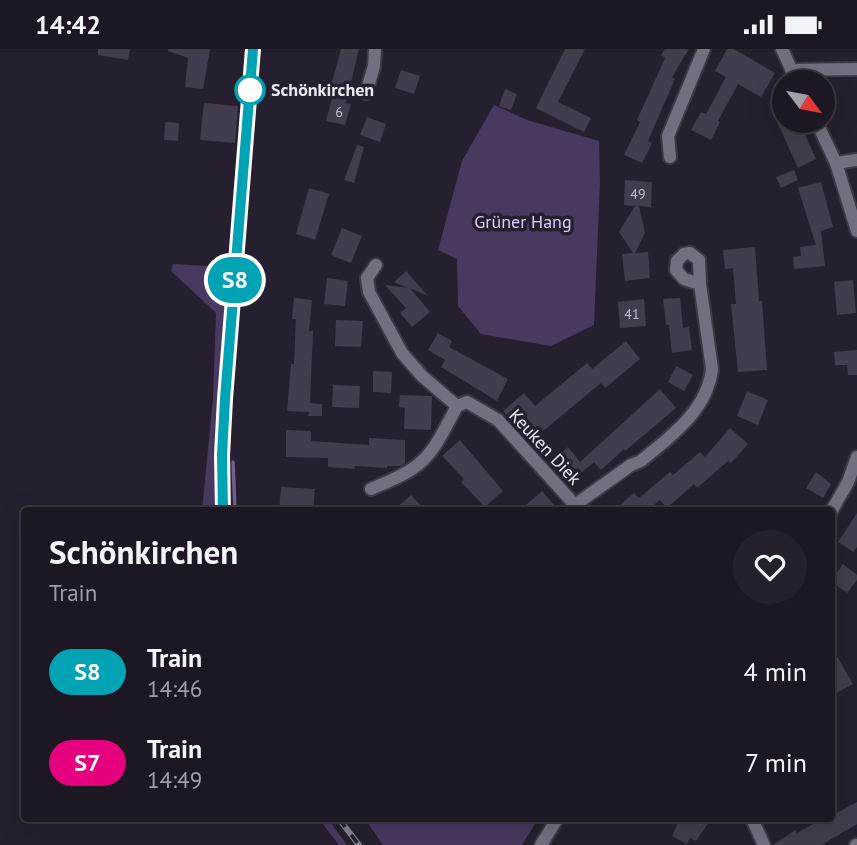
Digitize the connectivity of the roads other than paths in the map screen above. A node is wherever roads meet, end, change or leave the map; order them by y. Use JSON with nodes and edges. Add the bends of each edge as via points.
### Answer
{"nodes":[{"id":1,"x":375,"y":49,"type":"edge"},
{"id":2,"x":704,"y":49,"type":"edge"},
{"id":3,"x":782,"y":49,"type":"edge"},
{"id":4,"x":791,"y":69,"type":"joint"},
{"id":5,"x":857,"y":69,"type":"edge"},
{"id":6,"x":366,"y":93,"type":"dead end"},
{"id":7,"x":822,"y":133,"type":"edge"},
{"id":8,"x":670,"y":157,"type":"dead end"},
{"id":9,"x":857,"y":160,"type":"edge"},
{"id":10,"x":836,"y":163,"type":"junction"},
{"id":11,"x":857,"y":231,"type":"edge"},
{"id":12,"x":376,"y":265,"type":"dead end"},
{"id":13,"x":700,"y":284,"type":"dead end"},
{"id":14,"x":457,"y":406,"type":"junction"},
{"id":15,"x":857,"y":457,"type":"edge"},
{"id":16,"x":371,"y":489,"type":"dead end"},
{"id":17,"x":572,"y":507,"type":"edge"},
{"id":18,"x":574,"y":507,"type":"edge"},
{"id":19,"x":834,"y":507,"type":"edge"},
{"id":20,"x":555,"y":822,"type":"edge"},
{"id":21,"x":753,"y":822,"type":"edge"},
{"id":22,"x":541,"y":845,"type":"edge"},
{"id":23,"x":764,"y":845,"type":"edge"}],
"edges":[{"from":1,"to":6,"type":"street"},
{"from":2,"to":8,"type":"street","via":[[668,136]]},
{"from":3,"to":4,"type":"street"},
{"from":4,"to":5,"type":"street"},
{"from":7,"to":10,"type":"street"},
{"from":9,"to":10,"type":"street"},
{"from":10,"to":11,"type":"street"},
{"from":12,"to":14,"type":"street","name":"Keuken Diek","via":[[367,278],[369,292],[402,353]]},
{"from":13,"to":18,"type":"street","via":[[712,369],[694,414],[642,461]]},
{"from":14,"to":16,"type":"street","via":[[433,451],[420,465]]},
{"from":14,"to":17,"type":"street","name":"Keuken Diek","via":[[467,402],[498,420]]},
{"from":15,"to":19,"type":"street"},
{"from":20,"to":22,"type":"street"},
{"from":21,"to":23,"type":"street"}]}
